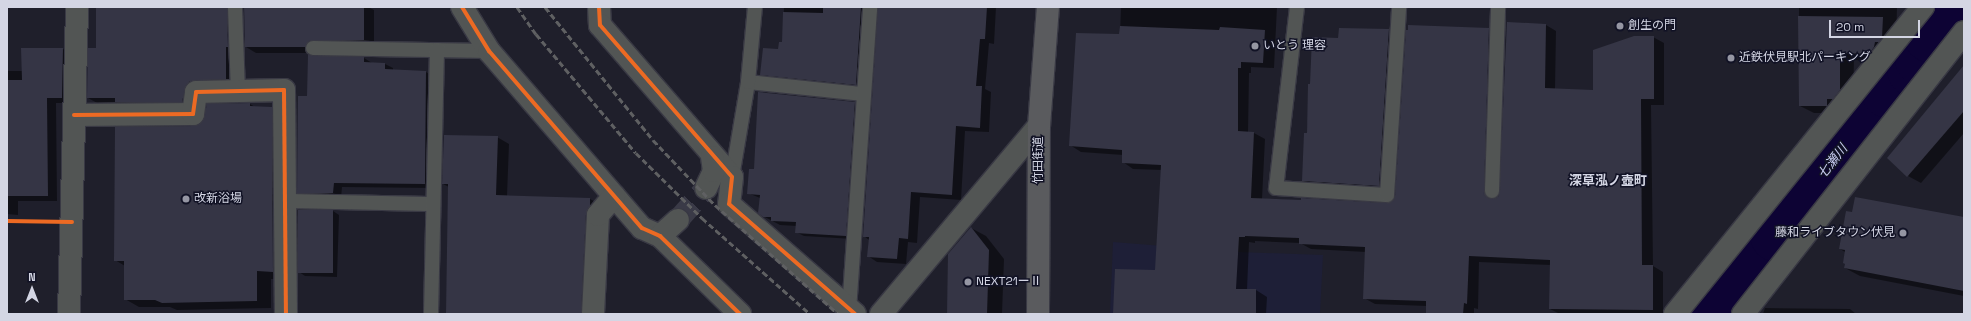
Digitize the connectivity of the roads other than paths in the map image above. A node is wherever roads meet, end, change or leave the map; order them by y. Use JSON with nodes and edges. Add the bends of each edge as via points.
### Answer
{"nodes":[{"id":1,"x":77,"y":7,"type":"edge"},
{"id":2,"x":235,"y":7,"type":"edge"},
{"id":3,"x":462,"y":7,"type":"edge"},
{"id":4,"x":599,"y":7,"type":"edge"},
{"id":5,"x":755,"y":7,"type":"edge"},
{"id":6,"x":870,"y":7,"type":"edge"},
{"id":7,"x":1048,"y":7,"type":"edge"},
{"id":8,"x":1297,"y":7,"type":"edge"},
{"id":9,"x":1399,"y":7,"type":"edge"},
{"id":10,"x":1498,"y":7,"type":"edge"},
{"id":11,"x":1923,"y":7,"type":"edge"},
{"id":12,"x":1964,"y":32,"type":"edge"},
{"id":13,"x":313,"y":48,"type":"dead end"},
{"id":14,"x":437,"y":50,"type":"junction"},
{"id":15,"x":489,"y":51,"type":"junction"},
{"id":16,"x":748,"y":82,"type":"junction"},
{"id":17,"x":238,"y":91,"type":"junction"},
{"id":18,"x":863,"y":94,"type":"junction"},
{"id":19,"x":74,"y":115,"type":"junction"},
{"id":20,"x":1039,"y":126,"type":"junction"},
{"id":21,"x":712,"y":156,"type":"junction"},
{"id":22,"x":732,"y":177,"type":"junction"},
{"id":23,"x":706,"y":188,"type":"tunnel mouth"},
{"id":24,"x":1492,"y":191,"type":"dead end"},
{"id":25,"x":614,"y":196,"type":"junction"},
{"id":26,"x":285,"y":201,"type":"junction"},
{"id":27,"x":434,"y":204,"type":"junction"},
{"id":28,"x":678,"y":220,"type":"tunnel mouth"},
{"id":29,"x":660,"y":236,"type":"junction"},
{"id":30,"x":852,"y":312,"type":"edge"},
{"id":31,"x":69,"y":314,"type":"edge"},
{"id":32,"x":286,"y":314,"type":"edge"},
{"id":33,"x":431,"y":314,"type":"edge"},
{"id":34,"x":593,"y":314,"type":"edge"},
{"id":35,"x":740,"y":314,"type":"edge"},
{"id":36,"x":881,"y":314,"type":"edge"},
{"id":37,"x":1038,"y":314,"type":"edge"},
{"id":38,"x":1675,"y":314,"type":"edge"},
{"id":39,"x":1742,"y":314,"type":"edge"}],
"edges":[{"from":1,"to":19,"type":"street"},
{"from":2,"to":17,"type":"lane"},
{"from":3,"to":15,"type":"street"},
{"from":4,"to":21,"type":"street","via":[[600,25]]},
{"from":5,"to":16,"type":"lane"},
{"from":6,"to":18,"type":"lane"},
{"from":7,"to":20,"type":"highway","name":"竹田街道"},
{"from":8,"to":9,"type":"lane","via":[[1276,188],[1387,195]]},
{"from":10,"to":24,"type":"lane"},
{"from":11,"to":38,"type":"street"},
{"from":12,"to":39,"type":"street"},
{"from":13,"to":14,"type":"lane"},
{"from":14,"to":15,"type":"lane"},
{"from":14,"to":27,"type":"lane"},
{"from":15,"to":25,"type":"street"},
{"from":16,"to":18,"type":"lane"},
{"from":16,"to":22,"type":"lane"},
{"from":17,"to":19,"type":"street","via":[[196,92],[193,114]]},
{"from":17,"to":26,"type":"street","via":[[284,90]]},
{"from":18,"to":30,"type":"lane"},
{"from":19,"to":31,"type":"street"},
{"from":20,"to":36,"type":"street"},
{"from":20,"to":37,"type":"highway","name":"竹田街道"},
{"from":21,"to":22,"type":"street"},
{"from":21,"to":23,"type":"street","via":[[714,171]]},
{"from":22,"to":30,"type":"street","via":[[730,204]]},
{"from":25,"to":29,"type":"street","via":[[642,228]]},
{"from":25,"to":34,"type":"street","via":[[598,215]]},
{"from":26,"to":27,"type":"lane"},
{"from":26,"to":32,"type":"street"},
{"from":27,"to":33,"type":"lane"},
{"from":28,"to":29,"type":"street"},
{"from":29,"to":35,"type":"street"}]}
